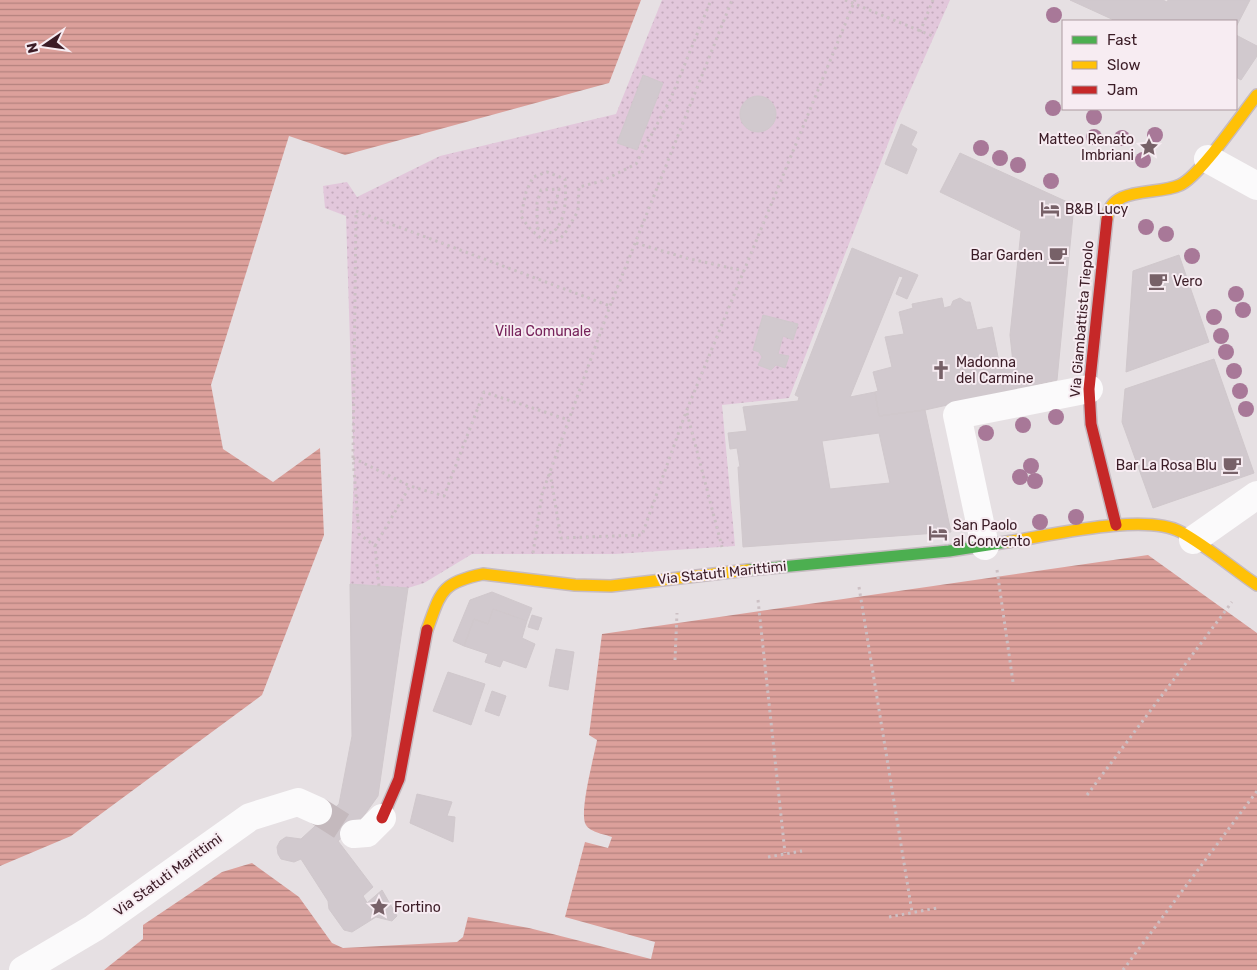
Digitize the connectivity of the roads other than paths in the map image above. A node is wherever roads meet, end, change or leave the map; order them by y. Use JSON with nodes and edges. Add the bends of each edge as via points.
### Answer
{"nodes":[{"id":1,"x":1257,"y":95,"type":"edge"},
{"id":2,"x":1208,"y":159,"type":"junction"},
{"id":3,"x":1257,"y":186,"type":"edge"},
{"id":4,"x":1089,"y":389,"type":"junction"},
{"id":5,"x":1257,"y":495,"type":"edge"},
{"id":6,"x":1116,"y":525,"type":"junction"},
{"id":7,"x":1193,"y":540,"type":"junction"},
{"id":8,"x":991,"y":556,"type":"junction"},
{"id":9,"x":1257,"y":585,"type":"edge"},
{"id":10,"x":318,"y":811,"type":"tunnel mouth"},
{"id":11,"x":382,"y":818,"type":"joint"},
{"id":12,"x":354,"y":834,"type":"dead end"},
{"id":13,"x":22,"y":970,"type":"edge"}],
"edges":[{"from":1,"to":2,"type":"street"},
{"from":2,"to":3,"type":"street"},
{"from":2,"to":4,"type":"street","name":"Via Giambattista Tiepolo","via":[[1190,180],[1179,186],[1130,195],[1112,203],[1104,227]]},
{"from":4,"to":6,"type":"street","name":"Via Giambattista Tiepolo","via":[[1093,434]]},
{"from":4,"to":8,"type":"street","via":[[957,415]]},
{"from":5,"to":7,"type":"street"},
{"from":6,"to":7,"type":"street","name":"Via Statuti Marittimi","via":[[1169,527]]},
{"from":6,"to":8,"type":"street","name":"Via Statuti Marittimi"},
{"from":7,"to":9,"type":"street","name":"Via Statuti Marittimi"},
{"from":8,"to":11,"type":"street","name":"Via Statuti Marittimi","via":[[726,572],[611,586],[478,575],[449,586],[441,593],[426,634],[399,779]]},
{"from":10,"to":13,"type":"street","name":"Via Statuti Marittimi","via":[[298,802],[250,817],[94,928]]},
{"from":11,"to":12,"type":"street","name":"Via Statuti Marittimi","via":[[367,833]]}]}
